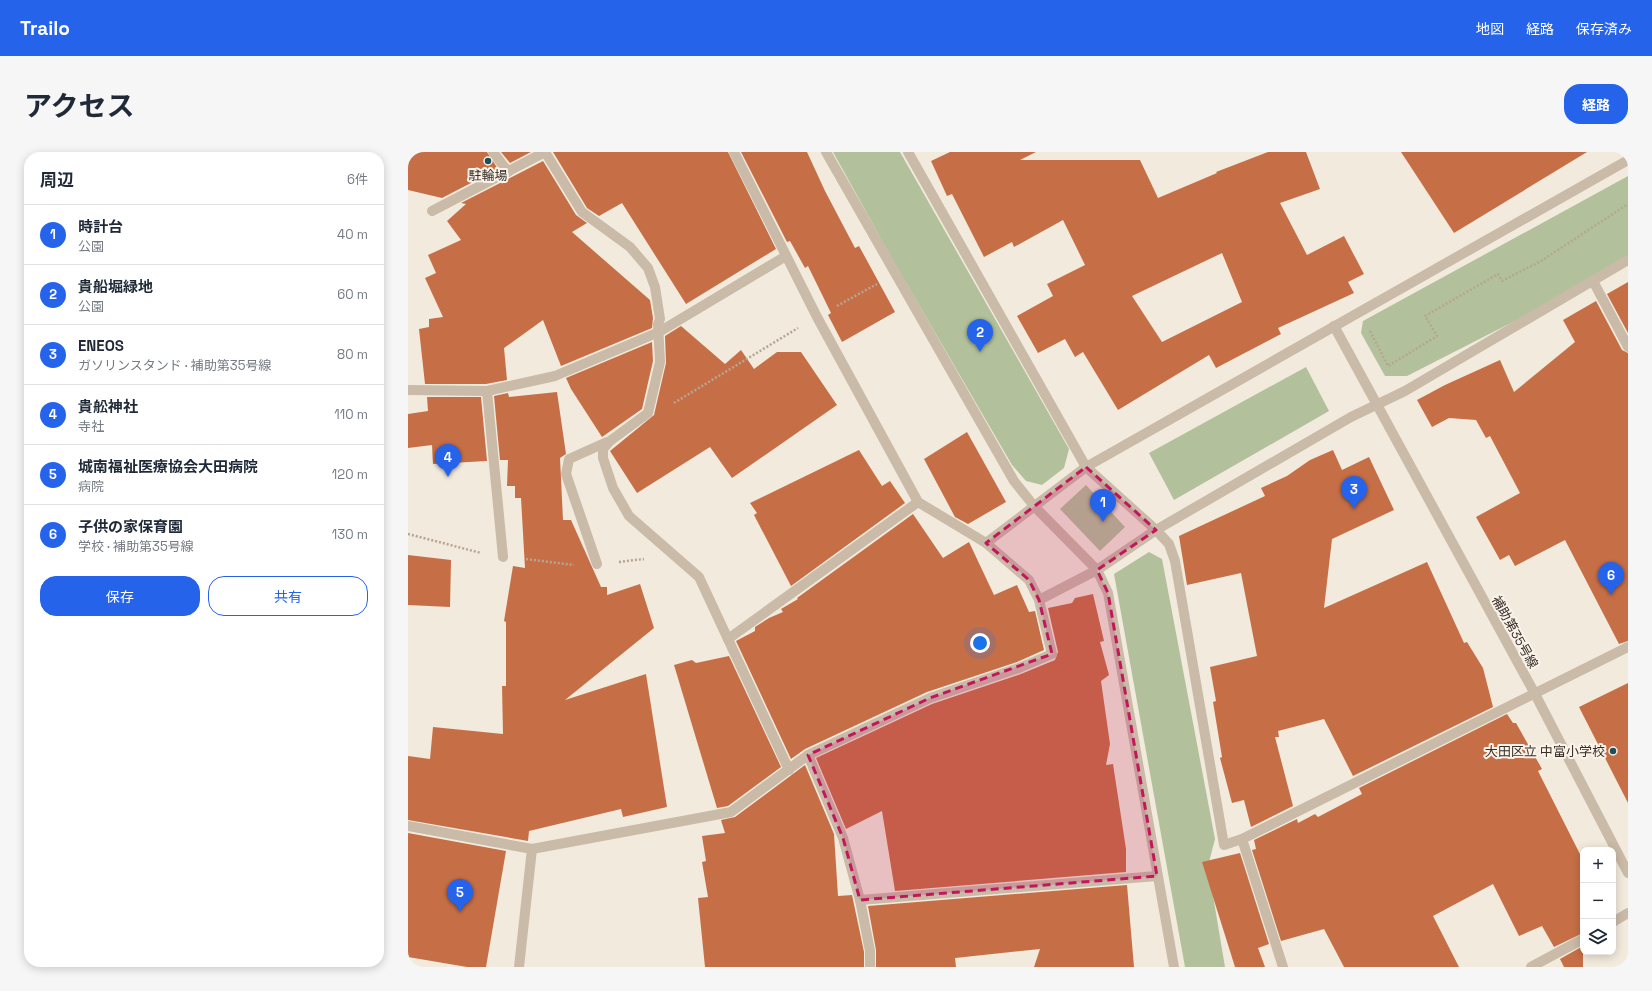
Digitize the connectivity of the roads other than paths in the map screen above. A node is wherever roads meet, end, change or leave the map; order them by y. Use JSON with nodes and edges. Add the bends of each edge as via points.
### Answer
{"nodes":[{"id":1,"x":493,"y":152,"type":"edge"},
{"id":2,"x":545,"y":152,"type":"edge"},
{"id":3,"x":734,"y":152,"type":"edge"},
{"id":4,"x":826,"y":152,"type":"edge"},
{"id":5,"x":908,"y":152,"type":"edge"},
{"id":6,"x":1628,"y":160,"type":"edge"},
{"id":7,"x":508,"y":172,"type":"junction"},
{"id":8,"x":432,"y":211,"type":"dead end"},
{"id":9,"x":786,"y":256,"type":"junction"},
{"id":10,"x":1628,"y":260,"type":"edge"},
{"id":11,"x":1593,"y":281,"type":"junction"},
{"id":12,"x":1334,"y":326,"type":"junction"},
{"id":13,"x":659,"y":332,"type":"junction"},
{"id":14,"x":1628,"y":348,"type":"edge"},
{"id":15,"x":408,"y":390,"type":"edge"},
{"id":16,"x":487,"y":391,"type":"junction"},
{"id":17,"x":1377,"y":406,"type":"junction"},
{"id":18,"x":610,"y":441,"type":"junction"},
{"id":19,"x":1086,"y":467,"type":"junction"},
{"id":20,"x":918,"y":502,"type":"junction"},
{"id":21,"x":1034,"y":506,"type":"junction"},
{"id":22,"x":1156,"y":530,"type":"junction"},
{"id":23,"x":986,"y":543,"type":"junction"},
{"id":24,"x":503,"y":557,"type":"road end"},
{"id":25,"x":596,"y":564,"type":"road end"},
{"id":26,"x":1097,"y":570,"type":"junction"},
{"id":27,"x":1039,"y":600,"type":"junction"},
{"id":28,"x":728,"y":638,"type":"junction"},
{"id":29,"x":1628,"y":647,"type":"edge"},
{"id":30,"x":1534,"y":694,"type":"junction"},
{"id":31,"x":808,"y":755,"type":"junction"},
{"id":32,"x":789,"y":770,"type":"junction"},
{"id":33,"x":408,"y":826,"type":"edge"},
{"id":34,"x":1242,"y":839,"type":"junction"},
{"id":35,"x":532,"y":849,"type":"junction"},
{"id":36,"x":1628,"y":873,"type":"edge"},
{"id":37,"x":1157,"y":876,"type":"junction"},
{"id":38,"x":860,"y":900,"type":"junction"},
{"id":39,"x":1628,"y":913,"type":"edge"},
{"id":40,"x":1616,"y":920,"type":"edge"},
{"id":41,"x":1580,"y":941,"type":"edge"},
{"id":42,"x":519,"y":967,"type":"edge"},
{"id":43,"x":870,"y":967,"type":"edge"},
{"id":44,"x":1174,"y":967,"type":"edge"},
{"id":45,"x":1283,"y":967,"type":"edge"},
{"id":46,"x":1531,"y":967,"type":"edge"}],
"edges":[{"from":1,"to":7,"type":"street"},
{"from":2,"to":7,"type":"street"},
{"from":2,"to":13,"type":"street","via":[[582,212],[630,247],[648,268],[655,286],[660,319]]},
{"from":3,"to":9,"type":"street"},
{"from":4,"to":21,"type":"street","via":[[1014,481]]},
{"from":5,"to":19,"type":"street"},
{"from":6,"to":12,"type":"street"},
{"from":7,"to":8,"type":"street"},
{"from":9,"to":13,"type":"street"},
{"from":9,"to":20,"type":"street"},
{"from":10,"to":11,"type":"street"},
{"from":11,"to":14,"type":"street"},
{"from":11,"to":17,"type":"street"},
{"from":12,"to":17,"type":"street","name":"補助第35号線"},
{"from":12,"to":19,"type":"street"},
{"from":13,"to":16,"type":"street","via":[[555,376]]},
{"from":13,"to":18,"type":"street","via":[[660,362],[648,413]]},
{"from":15,"to":16,"type":"street"},
{"from":16,"to":24,"type":"street"},
{"from":17,"to":22,"type":"street","via":[[1351,417]]},
{"from":17,"to":30,"type":"street","name":"補助第35号線"},
{"from":18,"to":25,"type":"street","via":[[569,459],[566,474]]},
{"from":18,"to":28,"type":"street","via":[[603,449],[603,458],[613,488],[630,516],[698,577]]},
{"from":19,"to":21,"type":"street"},
{"from":19,"to":22,"type":"street"},
{"from":20,"to":23,"type":"street"},
{"from":20,"to":28,"type":"street"},
{"from":21,"to":23,"type":"street"},
{"from":21,"to":26,"type":"street"},
{"from":22,"to":26,"type":"street"},
{"from":22,"to":34,"type":"street","via":[[1169,544],[1175,561],[1224,845]]},
{"from":23,"to":27,"type":"street","via":[[1029,580]]},
{"from":26,"to":27,"type":"street"},
{"from":26,"to":37,"type":"street","via":[[1108,593]]},
{"from":27,"to":31,"type":"street","via":[[1052,654],[930,698]]},
{"from":28,"to":32,"type":"street"},
{"from":29,"to":30,"type":"street"},
{"from":30,"to":34,"type":"street"},
{"from":30,"to":36,"type":"street","name":"補助第35号線"},
{"from":31,"to":32,"type":"street"},
{"from":31,"to":38,"type":"street","via":[[843,838]]},
{"from":32,"to":35,"type":"street","via":[[731,812]]},
{"from":33,"to":35,"type":"street"},
{"from":34,"to":45,"type":"street"},
{"from":35,"to":42,"type":"street"},
{"from":37,"to":38,"type":"street"},
{"from":37,"to":44,"type":"street"},
{"from":38,"to":43,"type":"street","via":[[870,951]]},
{"from":39,"to":40,"type":"street"},
{"from":41,"to":46,"type":"street"}]}
